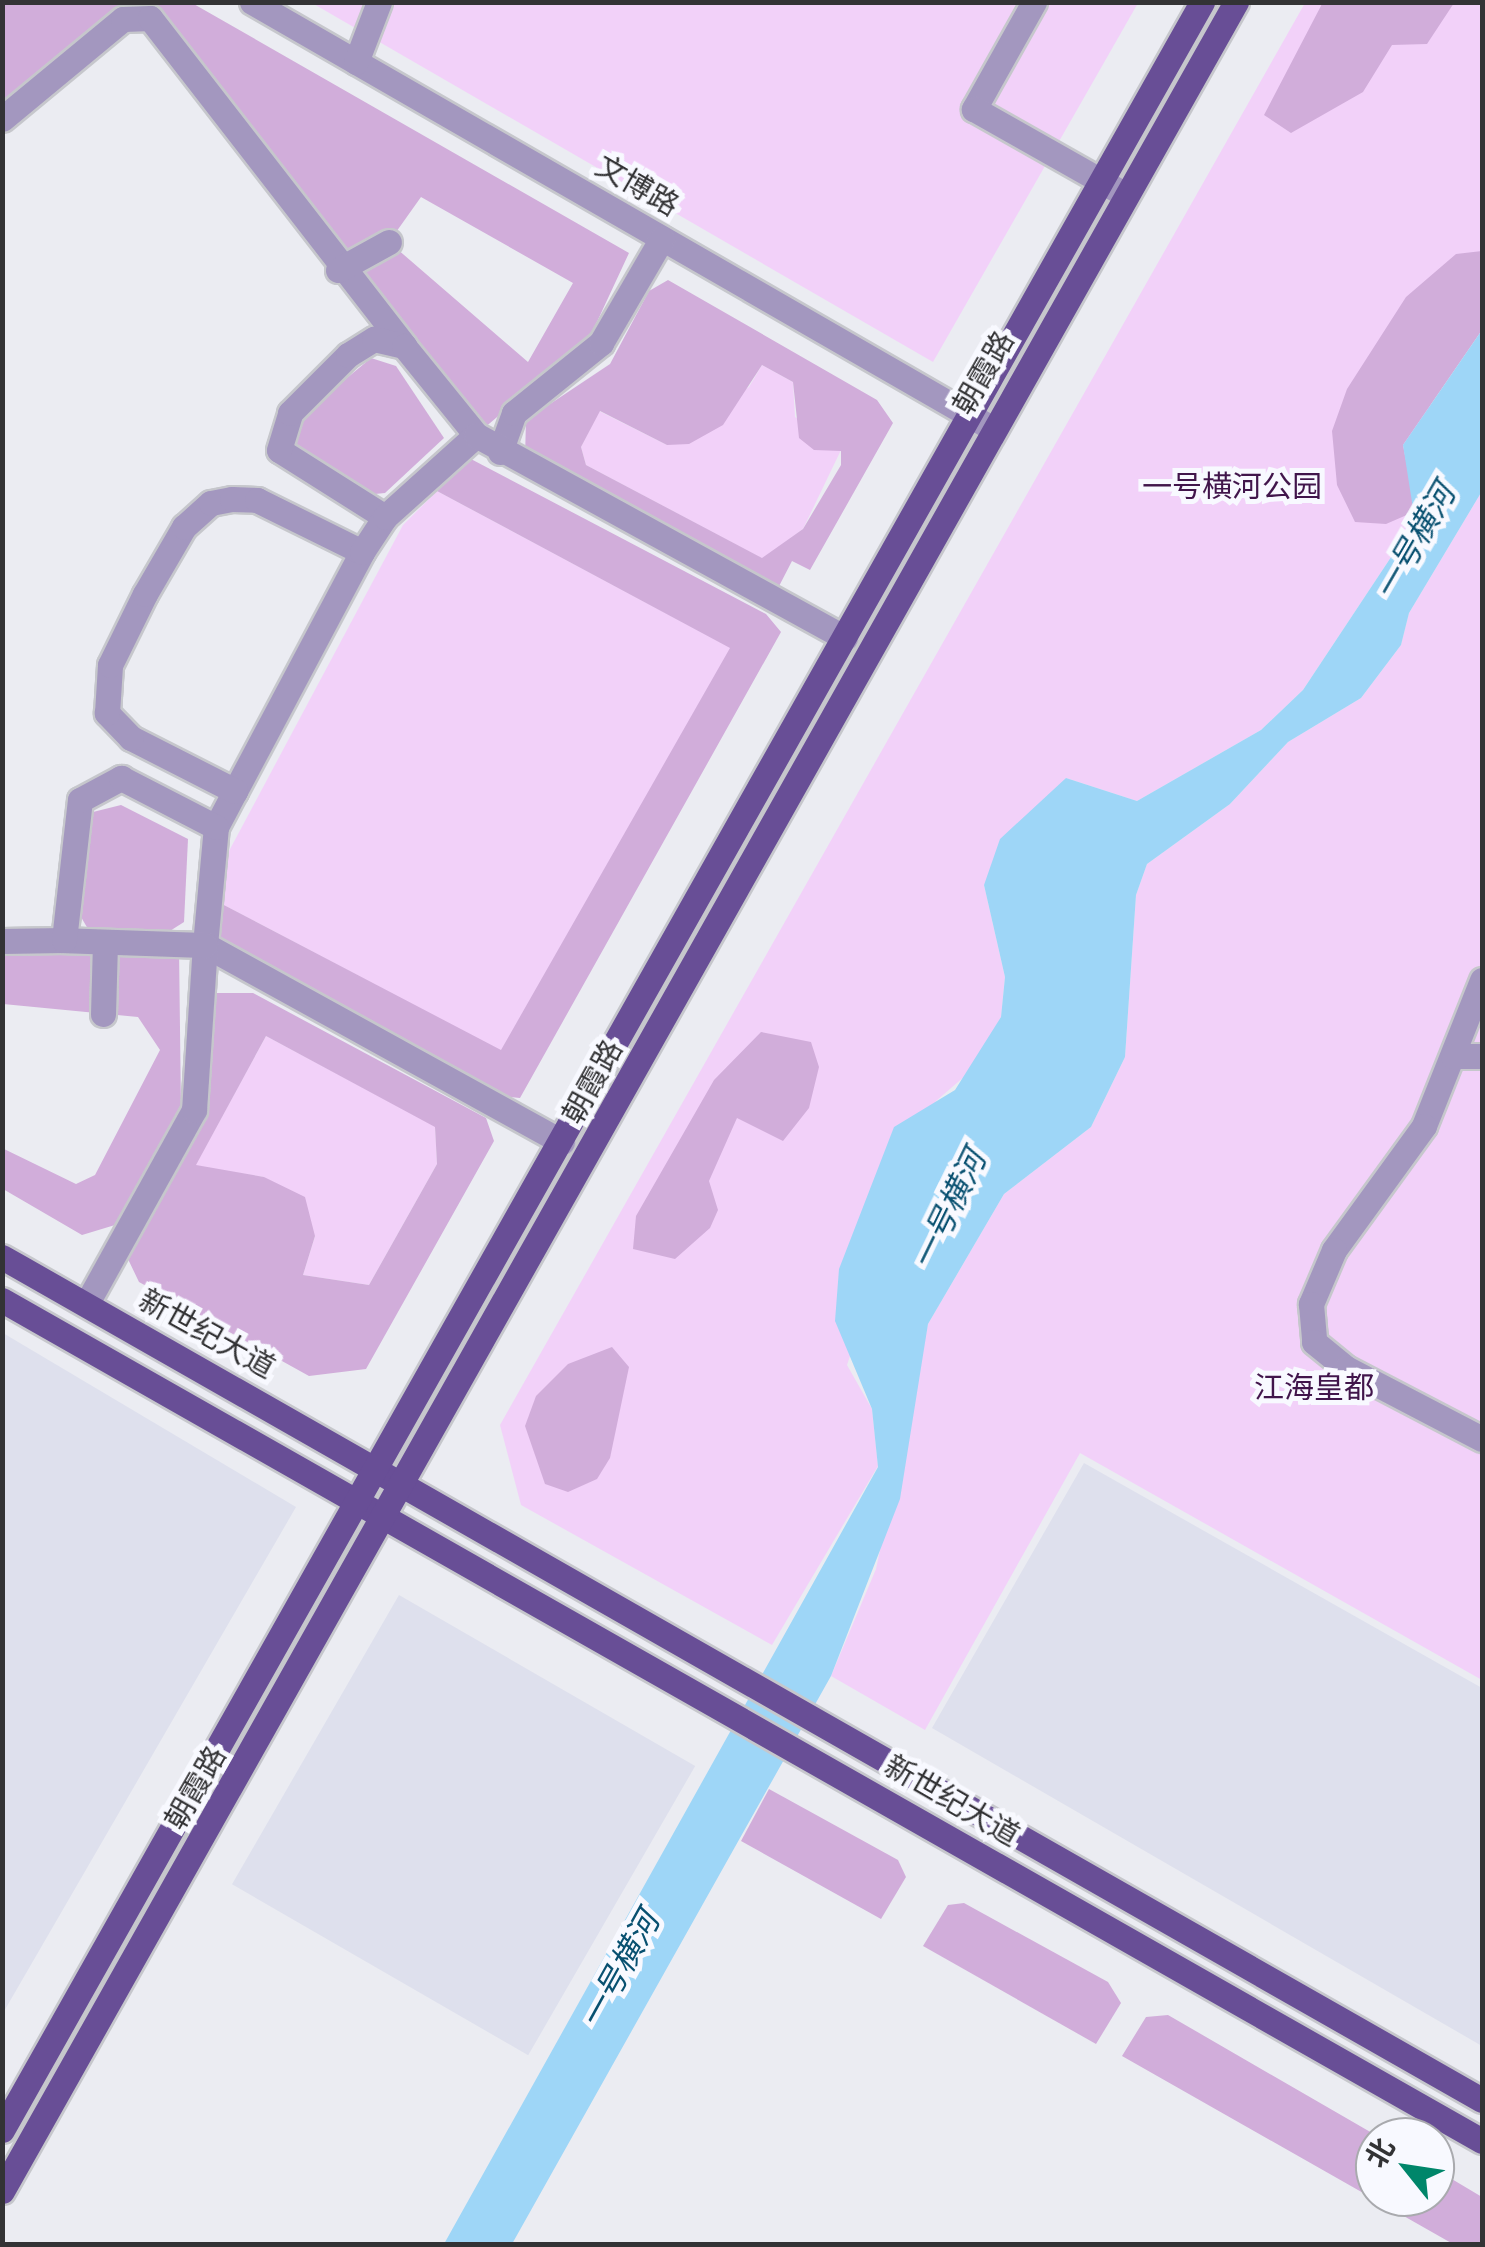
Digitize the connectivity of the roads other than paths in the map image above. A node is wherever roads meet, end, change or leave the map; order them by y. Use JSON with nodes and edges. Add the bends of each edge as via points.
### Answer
{"nodes":[{"id":1,"x":252,"y":2,"type":"edge"},
{"id":2,"x":379,"y":2,"type":"edge"},
{"id":3,"x":1034,"y":2,"type":"edge"},
{"id":4,"x":1202,"y":2,"type":"edge"},
{"id":5,"x":1236,"y":2,"type":"edge"},
{"id":6,"x":356,"y":62,"type":"junction"},
{"id":7,"x":2,"y":119,"type":"edge"},
{"id":8,"x":1124,"y":194,"type":"junction"},
{"id":9,"x":662,"y":238,"type":"junction"},
{"id":10,"x":388,"y":242,"type":"dead end"},
{"id":11,"x":338,"y":270,"type":"junction"},
{"id":12,"x":404,"y":346,"type":"junction"},
{"id":13,"x":980,"y":421,"type":"junction"},
{"id":14,"x":476,"y":435,"type":"junction"},
{"id":15,"x":500,"y":452,"type":"junction"},
{"id":16,"x":385,"y":517,"type":"junction"},
{"id":17,"x":362,"y":552,"type":"junction"},
{"id":18,"x":845,"y":638,"type":"junction"},
{"id":19,"x":235,"y":791,"type":"junction"},
{"id":20,"x":216,"y":827,"type":"junction"},
{"id":21,"x":64,"y":940,"type":"junction"},
{"id":22,"x":2,"y":941,"type":"edge"},
{"id":23,"x":105,"y":942,"type":"junction"},
{"id":24,"x":205,"y":945,"type":"junction"},
{"id":25,"x":1482,"y":980,"type":"edge"},
{"id":26,"x":103,"y":1014,"type":"dead end"},
{"id":27,"x":1452,"y":1056,"type":"junction"},
{"id":28,"x":1482,"y":1056,"type":"edge"},
{"id":29,"x":562,"y":1142,"type":"junction"},
{"id":30,"x":2,"y":1258,"type":"edge"},
{"id":31,"x":2,"y":1300,"type":"edge"},
{"id":32,"x":87,"y":1303,"type":"junction"},
{"id":33,"x":1482,"y":1440,"type":"edge"},
{"id":34,"x":380,"y":1468,"type":"junction"},
{"id":35,"x":408,"y":1484,"type":"junction"},
{"id":36,"x":361,"y":1500,"type":"junction"},
{"id":37,"x":389,"y":1516,"type":"junction"},
{"id":38,"x":1482,"y":2100,"type":"edge"},
{"id":39,"x":2,"y":2130,"type":"edge"},
{"id":40,"x":1482,"y":2141,"type":"edge"},
{"id":41,"x":2,"y":2191,"type":"edge"}],
"edges":[{"from":1,"to":6,"type":"street","name":"文博路"},
{"from":2,"to":6,"type":"street"},
{"from":3,"to":8,"type":"street","via":[[974,109]]},
{"from":4,"to":13,"type":"main road","name":"朝霞路"},
{"from":5,"to":8,"type":"main road","name":"朝霞路"},
{"from":6,"to":9,"type":"street","name":"文博路"},
{"from":7,"to":11,"type":"street","via":[[123,19],[150,18]]},
{"from":8,"to":13,"type":"main road","name":"朝霞路"},
{"from":9,"to":13,"type":"street","name":"文博路"},
{"from":9,"to":15,"type":"street","via":[[600,343],[514,414]]},
{"from":10,"to":11,"type":"street"},
{"from":11,"to":12,"type":"street"},
{"from":12,"to":14,"type":"street"},
{"from":12,"to":16,"type":"street","via":[[374,340],[348,356],[290,413],[280,440],[279,450]]},
{"from":13,"to":18,"type":"main road","name":"朝霞路"},
{"from":13,"to":35,"type":"main road","name":"朝霞路"},
{"from":14,"to":15,"type":"street"},
{"from":14,"to":16,"type":"street"},
{"from":15,"to":18,"type":"street"},
{"from":16,"to":17,"type":"street"},
{"from":17,"to":19,"type":"street"},
{"from":17,"to":19,"type":"street","via":[[257,500],[232,499],[210,504],[184,528],[144,594],[110,665],[107,713],[131,738]]},
{"from":18,"to":29,"type":"main road","name":"朝霞路"},
{"from":19,"to":20,"type":"street"},
{"from":20,"to":21,"type":"street","via":[[121,778],[90,790],[80,800]]},
{"from":20,"to":24,"type":"street"},
{"from":21,"to":22,"type":"street"},
{"from":21,"to":23,"type":"street"},
{"from":23,"to":24,"type":"street"},
{"from":23,"to":26,"type":"street"},
{"from":24,"to":29,"type":"street"},
{"from":24,"to":32,"type":"street","via":[[194,1110]]},
{"from":25,"to":27,"type":"street"},
{"from":27,"to":28,"type":"street"},
{"from":27,"to":33,"type":"street","via":[[1424,1126],[1334,1250],[1312,1323],[1314,1342],[1346,1368]]},
{"from":29,"to":34,"type":"main road","name":"朝霞路"},
{"from":30,"to":32,"type":"main road","name":"新世纪大道"},
{"from":31,"to":36,"type":"main road"},
{"from":32,"to":34,"type":"main road","name":"新世纪大道"},
{"from":34,"to":35,"type":"main road","name":"新世纪大道"},
{"from":34,"to":36,"type":"main road","name":"朝霞路"},
{"from":35,"to":37,"type":"main road","name":"朝霞路"},
{"from":35,"to":38,"type":"main road","name":"新世纪大道"},
{"from":36,"to":37,"type":"main road","name":"新世纪大道"},
{"from":36,"to":39,"type":"main road","name":"朝霞路"},
{"from":37,"to":40,"type":"main road","name":"新世纪大道"},
{"from":37,"to":41,"type":"main road","name":"朝霞路"}]}
